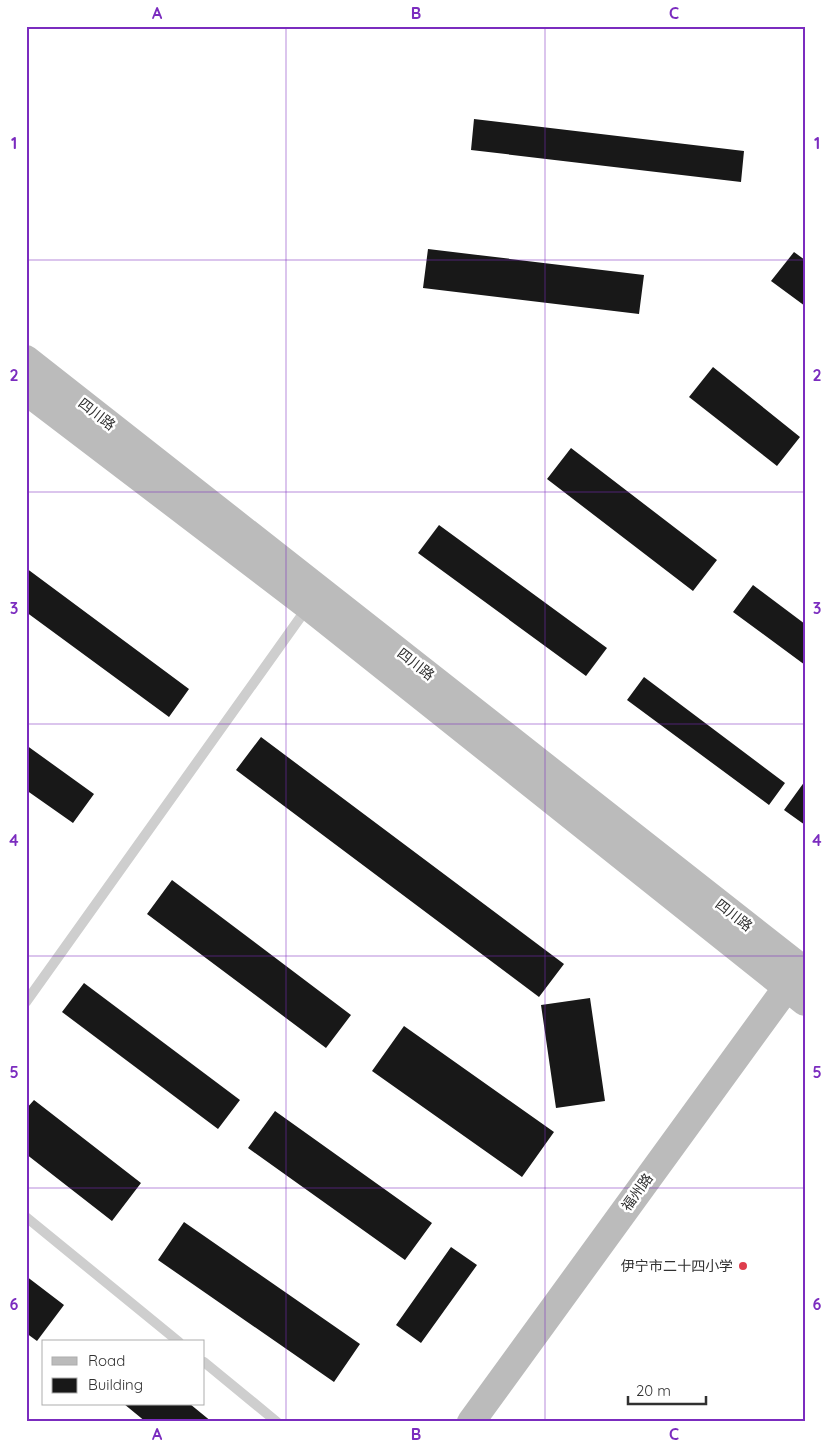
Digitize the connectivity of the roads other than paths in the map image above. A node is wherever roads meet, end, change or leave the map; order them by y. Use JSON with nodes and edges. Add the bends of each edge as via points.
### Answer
{"nodes":[{"id":1,"x":26,"y":359,"type":"edge"},
{"id":2,"x":26,"y":391,"type":"edge"},
{"id":3,"x":314,"y":598,"type":"junction"},
{"id":4,"x":800,"y":978,"type":"edge"},
{"id":5,"x":26,"y":1002,"type":"edge"},
{"id":6,"x":26,"y":1217,"type":"edge"},
{"id":7,"x":177,"y":1340,"type":"edge"},
{"id":8,"x":205,"y":1363,"type":"edge"},
{"id":9,"x":278,"y":1422,"type":"edge"},
{"id":10,"x":471,"y":1422,"type":"edge"}],
"edges":[{"from":1,"to":3,"type":"street","name":"四川路"},
{"from":2,"to":3,"type":"street","name":"四川路"},
{"from":3,"to":4,"type":"street","name":"四川路"},
{"from":3,"to":5,"type":"lane"},
{"from":4,"to":10,"type":"street","name":"福州路"},
{"from":6,"to":7,"type":"lane"},
{"from":8,"to":9,"type":"lane"}]}
